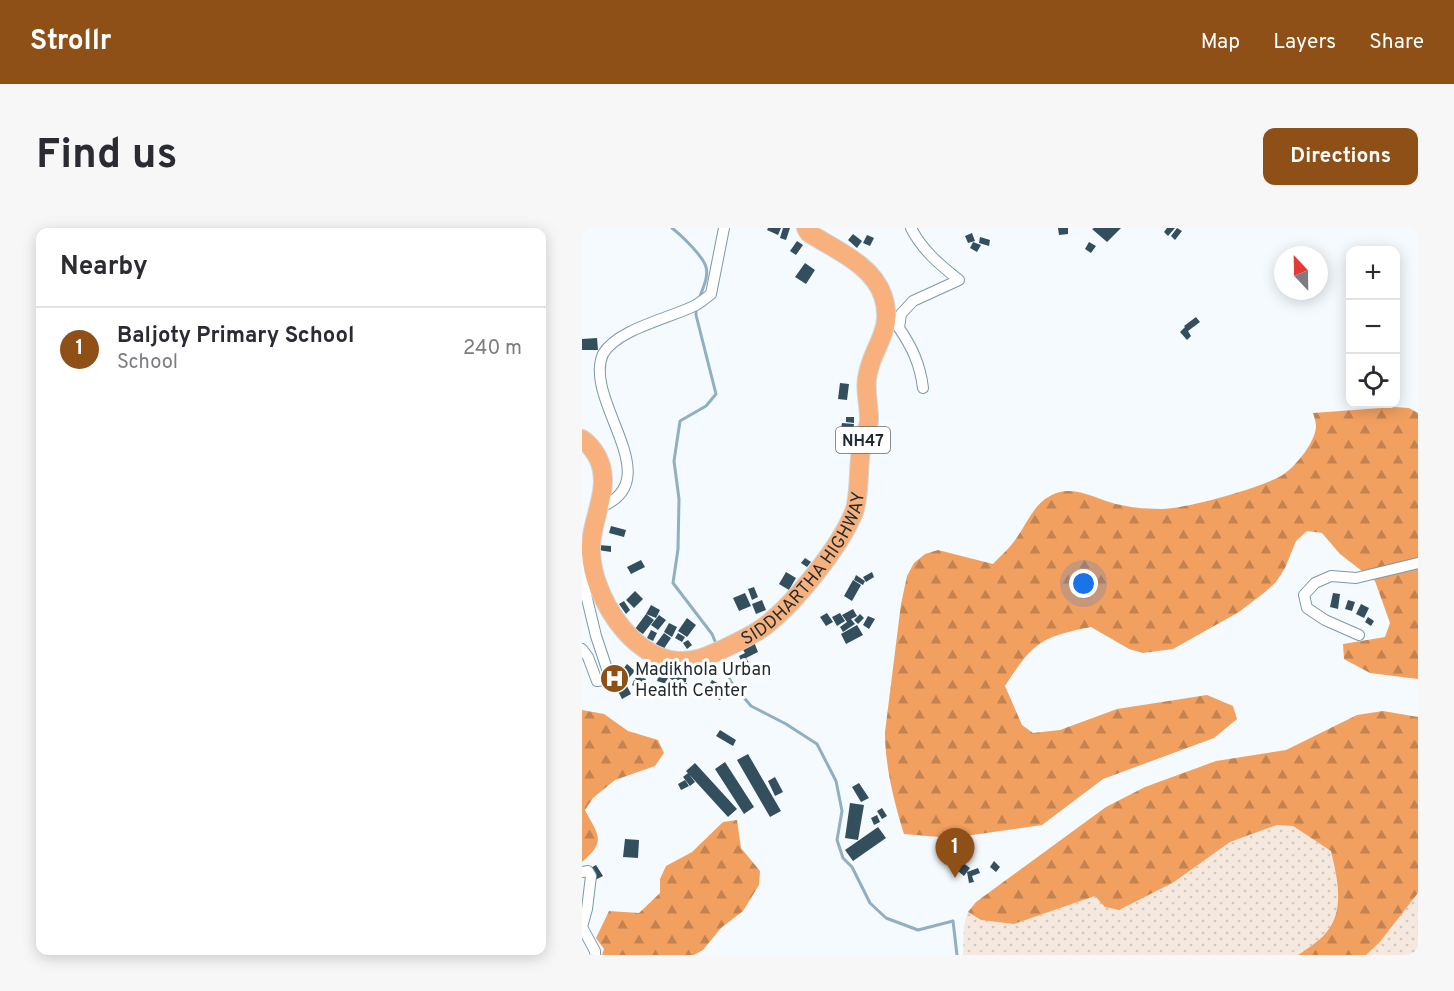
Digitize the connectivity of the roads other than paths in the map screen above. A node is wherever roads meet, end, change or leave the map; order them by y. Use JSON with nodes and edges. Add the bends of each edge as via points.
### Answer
{"nodes":[{"id":1,"x":724,"y":228,"type":"edge"},
{"id":2,"x":806,"y":228,"type":"edge"},
{"id":3,"x":911,"y":228,"type":"edge"},
{"id":4,"x":923,"y":388,"type":"dead end"},
{"id":5,"x":582,"y":439,"type":"edge"},
{"id":6,"x":598,"y":508,"type":"junction"},
{"id":7,"x":590,"y":551,"type":"junction"},
{"id":8,"x":1418,"y":563,"type":"edge"},
{"id":9,"x":1359,"y":635,"type":"dead end"},
{"id":10,"x":582,"y":649,"type":"edge"},
{"id":11,"x":582,"y":872,"type":"edge"},
{"id":12,"x":595,"y":955,"type":"edge"}],
"edges":[{"from":1,"to":6,"type":"street","via":[[711,294],[697,304],[639,327],[603,352],[597,368],[598,387],[627,466],[627,484],[608,504]]},
{"from":2,"to":7,"type":"highway","name":"SIDDHARTHA HIGHWAY","number":"NH47","via":[[871,273],[883,295],[887,314],[884,335],[867,374],[869,421],[861,448],[855,511],[824,562],[785,609],[764,627],[699,660],[668,660],[636,644],[621,628],[594,573]]},
{"from":3,"to":4,"type":"street","via":[[919,243],[959,280],[913,301],[901,314],[899,328],[920,368]]},
{"from":5,"to":6,"type":"highway","name":"SIDDHARTHA HIGHWAY","number":"NH47","via":[[596,453],[603,468]]},
{"from":6,"to":7,"type":"highway","name":"SIDDHARTHA HIGHWAY","number":"NH47"},
{"from":7,"to":10,"type":"street","via":[[582,578],[608,672],[605,681],[597,681]]},
{"from":8,"to":9,"type":"street","via":[[1356,578],[1331,576],[1315,583],[1304,595],[1307,608]]},
{"from":11,"to":12,"type":"street","via":[[588,871],[591,876],[582,927]]}]}
